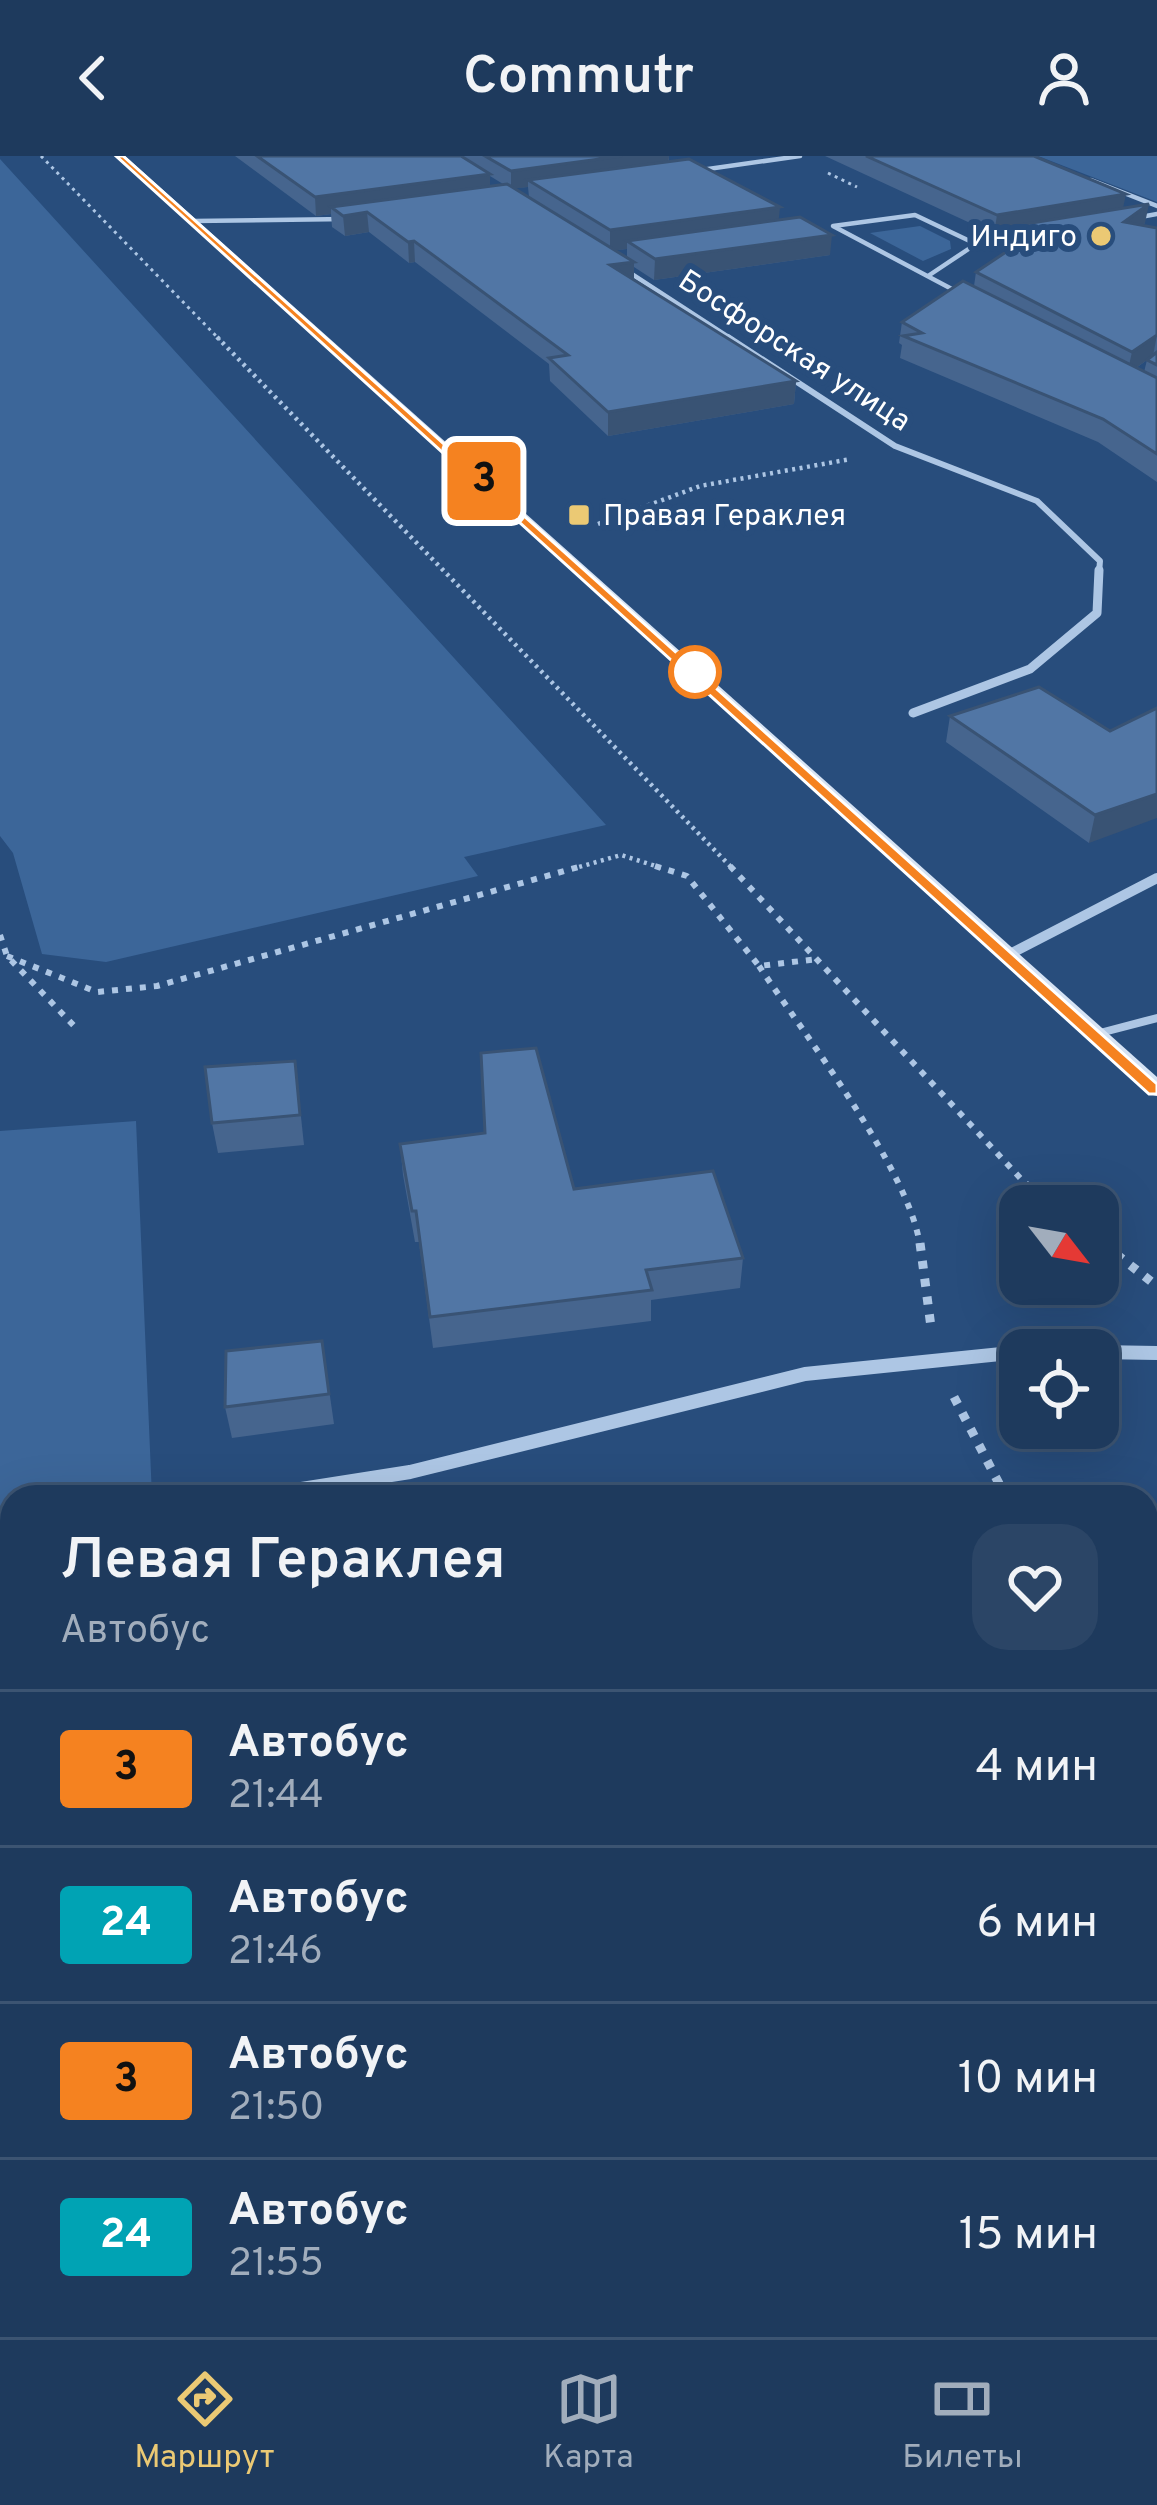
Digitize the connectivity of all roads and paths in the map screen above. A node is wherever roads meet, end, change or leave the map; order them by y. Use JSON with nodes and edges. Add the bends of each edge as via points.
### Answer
{"nodes":[{"id":1,"x":41,"y":156,"type":"edge"},
{"id":2,"x":120,"y":156,"type":"edge"},
{"id":3,"x":800,"y":156,"type":"edge"},
{"id":4,"x":1072,"y":172,"type":"edge"},
{"id":5,"x":676,"y":174,"type":"edge"},
{"id":6,"x":1157,"y":210,"type":"edge"},
{"id":7,"x":369,"y":216,"type":"edge"},
{"id":8,"x":1134,"y":218,"type":"edge"},
{"id":9,"x":194,"y":221,"type":"junction"},
{"id":10,"x":1044,"y":233,"type":"edge"},
{"id":11,"x":976,"y":244,"type":"junction"},
{"id":12,"x":608,"y":258,"type":"edge"},
{"id":13,"x":928,"y":276,"type":"junction"},
{"id":14,"x":968,"y":297,"type":"edge"},
{"id":15,"x":901,"y":448,"type":"junction"},
{"id":16,"x":598,"y":524,"type":"dead end"},
{"id":17,"x":913,"y":713,"type":"dead end"},
{"id":18,"x":1157,"y":878,"type":"edge"},
{"id":19,"x":0,"y":935,"type":"edge"},
{"id":20,"x":1008,"y":955,"type":"junction"},
{"id":21,"x":7,"y":956,"type":"junction"},
{"id":22,"x":820,"y":959,"type":"junction"},
{"id":23,"x":759,"y":966,"type":"junction"},
{"id":24,"x":1157,"y":1018,"type":"edge"},
{"id":25,"x":78,"y":1030,"type":"dead end"},
{"id":26,"x":1096,"y":1034,"type":"junction"},
{"id":27,"x":1157,"y":1089,"type":"edge"},
{"id":28,"x":1028,"y":1185,"type":"edge"},
{"id":29,"x":1119,"y":1256,"type":"edge"},
{"id":30,"x":1157,"y":1286,"type":"edge"},
{"id":31,"x":1119,"y":1352,"type":"edge"},
{"id":32,"x":1157,"y":1353,"type":"edge"},
{"id":33,"x":999,"y":1354,"type":"edge"},
{"id":34,"x":936,"y":1361,"type":"junction"},
{"id":35,"x":327,"y":1485,"type":"edge"},
{"id":36,"x":1000,"y":1485,"type":"edge"}],
"edges":[{"from":1,"to":22,"type":"path"},
{"from":2,"to":9,"type":"main road"},
{"from":3,"to":5,"type":"street"},
{"from":4,"to":6,"type":"street"},
{"from":6,"to":8,"type":"lane"},
{"from":7,"to":9,"type":"street","via":[[298,225]]},
{"from":9,"to":20,"type":"main road"},
{"from":10,"to":11,"type":"lane"},
{"from":11,"to":13,"type":"street"},
{"from":11,"to":13,"type":"street","via":[[915,215],[833,226]]},
{"from":12,"to":15,"type":"street","name":"Босфорская улица"},
{"from":13,"to":14,"type":"street"},
{"from":15,"to":16,"type":"path","via":[[700,486]]},
{"from":15,"to":17,"type":"street","name":"Босфорская улица","via":[[1037,501],[1100,560],[1097,614],[1047,656]]},
{"from":18,"to":20,"type":"street"},
{"from":19,"to":21,"type":"path"},
{"from":20,"to":26,"type":"main road"},
{"from":21,"to":23,"type":"path","via":[[98,992],[157,986],[621,855],[687,876]]},
{"from":21,"to":25,"type":"path"},
{"from":22,"to":23,"type":"path"},
{"from":22,"to":28,"type":"path"},
{"from":23,"to":34,"type":"path","via":[[916,1216]]},
{"from":24,"to":26,"type":"lane"},
{"from":26,"to":27,"type":"main road"},
{"from":29,"to":30,"type":"path"},
{"from":31,"to":32,"type":"street"},
{"from":33,"to":34,"type":"street"},
{"from":34,"to":35,"type":"street","via":[[806,1374],[410,1472]]},
{"from":34,"to":36,"type":"path"}]}
